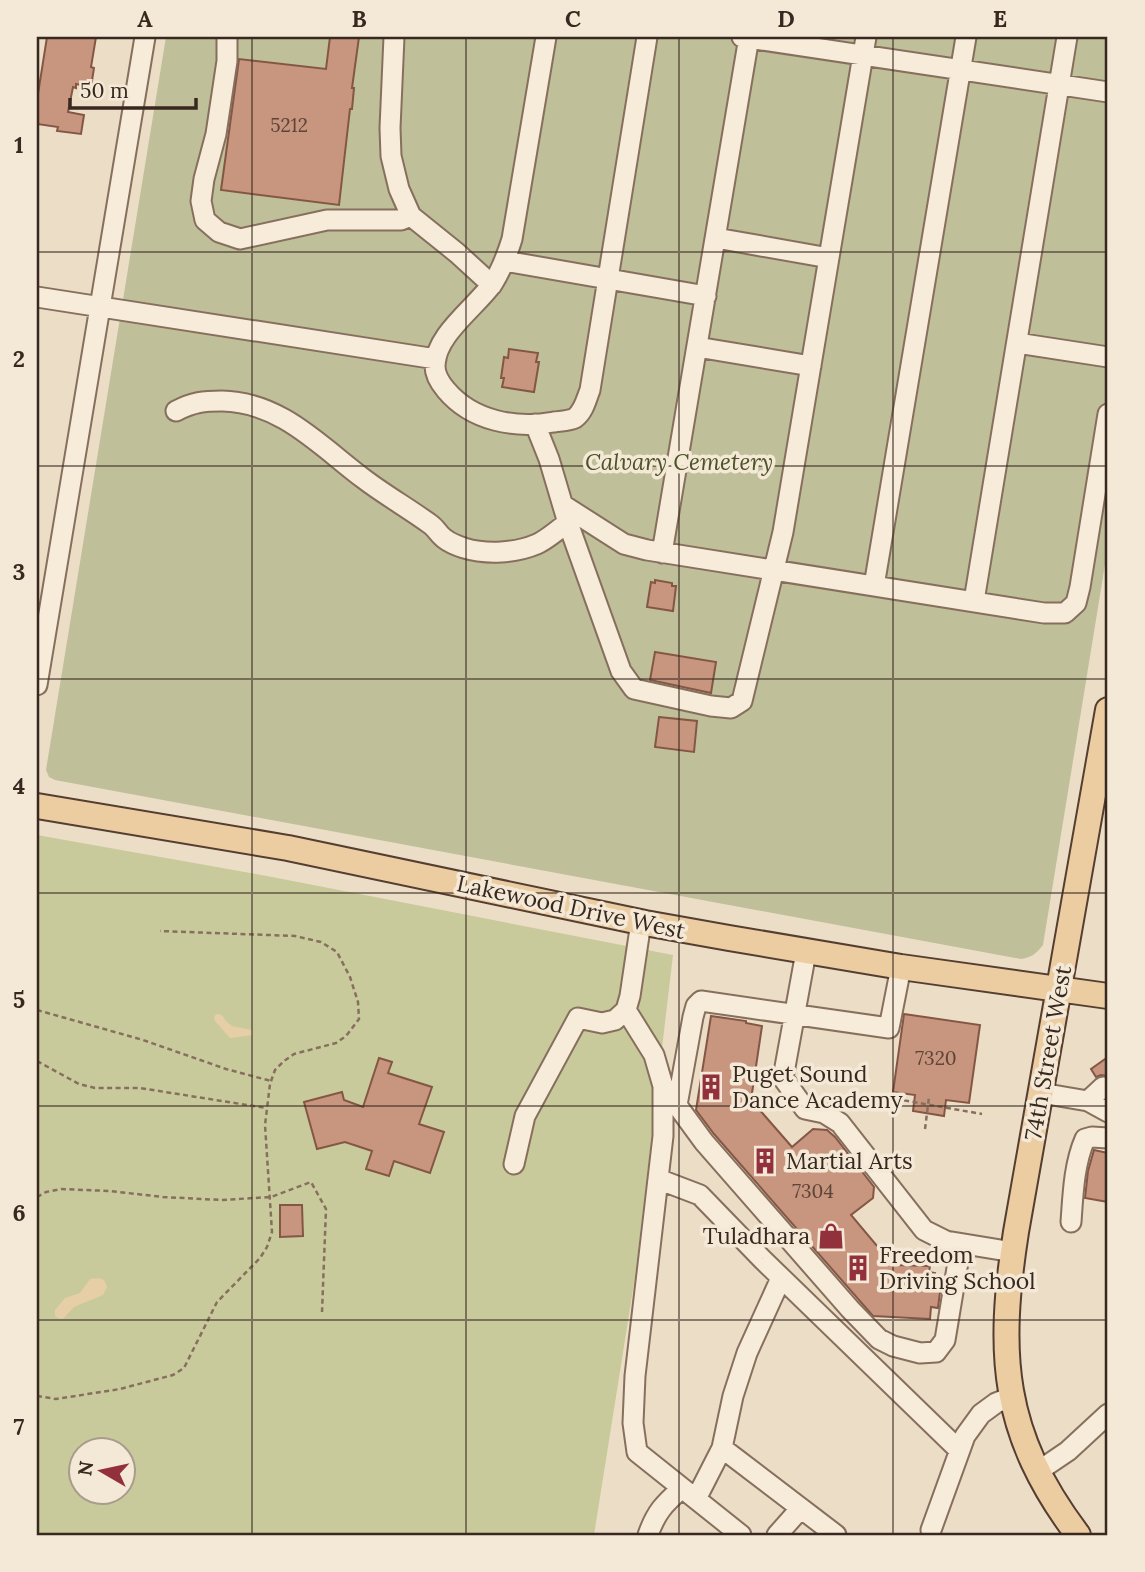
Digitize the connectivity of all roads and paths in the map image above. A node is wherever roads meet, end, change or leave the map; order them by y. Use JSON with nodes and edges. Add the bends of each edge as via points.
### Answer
{"nodes":[{"id":1,"x":145,"y":37,"type":"edge"},
{"id":2,"x":227,"y":37,"type":"edge"},
{"id":3,"x":394,"y":37,"type":"edge"},
{"id":4,"x":546,"y":37,"type":"edge"},
{"id":5,"x":647,"y":37,"type":"edge"},
{"id":6,"x":747,"y":37,"type":"edge"},
{"id":7,"x":966,"y":37,"type":"edge"},
{"id":8,"x":1067,"y":37,"type":"edge"},
{"id":9,"x":864,"y":46,"type":"edge"},
{"id":10,"x":960,"y":71,"type":"junction"},
{"id":11,"x":1059,"y":85,"type":"junction"},
{"id":12,"x":1108,"y":92,"type":"edge"},
{"id":13,"x":411,"y":216,"type":"junction"},
{"id":14,"x":716,"y":238,"type":"junction"},
{"id":15,"x":829,"y":258,"type":"junction"},
{"id":16,"x":505,"y":261,"type":"junction"},
{"id":17,"x":608,"y":279,"type":"junction"},
{"id":18,"x":492,"y":285,"type":"junction"},
{"id":19,"x":706,"y":296,"type":"junction"},
{"id":20,"x":37,"y":297,"type":"edge"},
{"id":21,"x":99,"y":307,"type":"junction"},
{"id":22,"x":1017,"y":342,"type":"junction"},
{"id":23,"x":697,"y":347,"type":"junction"},
{"id":24,"x":1108,"y":356,"type":"edge"},
{"id":25,"x":436,"y":359,"type":"junction"},
{"id":26,"x":811,"y":366,"type":"junction"},
{"id":27,"x":176,"y":411,"type":"dead end"},
{"id":28,"x":1108,"y":414,"type":"edge"},
{"id":29,"x":535,"y":424,"type":"junction"},
{"id":30,"x":565,"y":514,"type":"junction"},
{"id":31,"x":662,"y":553,"type":"junction"},
{"id":32,"x":774,"y":570,"type":"junction"},
{"id":33,"x":874,"y":586,"type":"junction"},
{"id":34,"x":974,"y":601,"type":"junction"},
{"id":35,"x":37,"y":685,"type":"edge"},
{"id":36,"x":1108,"y":710,"type":"edge"},
{"id":37,"x":37,"y":806,"type":"edge"},
{"id":38,"x":641,"y":922,"type":"junction"},
{"id":39,"x":160,"y":931,"type":"dead end"},
{"id":40,"x":806,"y":951,"type":"junction"},
{"id":41,"x":901,"y":967,"type":"junction"},
{"id":42,"x":1060,"y":989,"type":"junction"},
{"id":43,"x":1108,"y":996,"type":"edge"},
{"id":44,"x":37,"y":1010,"type":"edge"},
{"id":45,"x":626,"y":1010,"type":"junction"},
{"id":46,"x":795,"y":1014,"type":"junction"},
{"id":47,"x":37,"y":1061,"type":"edge"},
{"id":48,"x":271,"y":1081,"type":"junction"},
{"id":49,"x":663,"y":1086,"type":"junction"},
{"id":50,"x":1103,"y":1087,"type":"dead end"},
{"id":51,"x":1041,"y":1093,"type":"junction"},
{"id":52,"x":879,"y":1096,"type":"dead end"},
{"id":53,"x":929,"y":1097,"type":"dead end"},
{"id":54,"x":1088,"y":1101,"type":"junction"},
{"id":55,"x":677,"y":1105,"type":"junction"},
{"id":56,"x":928,"y":1105,"type":"junction"},
{"id":57,"x":266,"y":1108,"type":"junction"},
{"id":58,"x":1108,"y":1112,"type":"edge"},
{"id":59,"x":982,"y":1114,"type":"dead end"},
{"id":60,"x":925,"y":1129,"type":"dead end"},
{"id":61,"x":1108,"y":1138,"type":"edge"},
{"id":62,"x":514,"y":1164,"type":"dead end"},
{"id":63,"x":658,"y":1179,"type":"junction"},
{"id":64,"x":37,"y":1197,"type":"edge"},
{"id":65,"x":271,"y":1197,"type":"junction"},
{"id":66,"x":1071,"y":1222,"type":"dead end"},
{"id":67,"x":961,"y":1244,"type":"junction"},
{"id":68,"x":1013,"y":1252,"type":"junction"},
{"id":69,"x":781,"y":1278,"type":"junction"},
{"id":70,"x":322,"y":1312,"type":"dead end"},
{"id":71,"x":37,"y":1396,"type":"edge"},
{"id":72,"x":1011,"y":1397,"type":"junction"},
{"id":73,"x":1108,"y":1414,"type":"edge"},
{"id":74,"x":722,"y":1448,"type":"junction"},
{"id":75,"x":959,"y":1450,"type":"junction"},
{"id":76,"x":1037,"y":1472,"type":"junction"},
{"id":77,"x":689,"y":1493,"type":"junction"},
{"id":78,"x":801,"y":1508,"type":"junction"},
{"id":79,"x":931,"y":1530,"type":"dead end"},
{"id":80,"x":648,"y":1535,"type":"edge"},
{"id":81,"x":741,"y":1535,"type":"edge"},
{"id":82,"x":777,"y":1535,"type":"edge"},
{"id":83,"x":836,"y":1535,"type":"edge"},
{"id":84,"x":1078,"y":1535,"type":"edge"}],
"edges":[{"from":1,"to":21,"type":"street"},
{"from":2,"to":13,"type":"street","via":[[216,134],[201,201],[205,220],[219,232],[240,239],[327,220],[401,220]]},
{"from":3,"to":13,"type":"street","via":[[391,156]]},
{"from":4,"to":16,"type":"street"},
{"from":5,"to":17,"type":"street"},
{"from":6,"to":9,"type":"street"},
{"from":6,"to":14,"type":"street"},
{"from":7,"to":10,"type":"street"},
{"from":8,"to":11,"type":"street"},
{"from":9,"to":10,"type":"street"},
{"from":9,"to":15,"type":"street"},
{"from":10,"to":11,"type":"street"},
{"from":10,"to":33,"type":"street"},
{"from":11,"to":12,"type":"street"},
{"from":11,"to":22,"type":"street"},
{"from":13,"to":18,"type":"street"},
{"from":14,"to":15,"type":"street"},
{"from":14,"to":19,"type":"street"},
{"from":15,"to":26,"type":"street"},
{"from":16,"to":17,"type":"street"},
{"from":16,"to":18,"type":"street"},
{"from":17,"to":19,"type":"street"},
{"from":17,"to":29,"type":"street","via":[[583,410],[572,419]]},
{"from":18,"to":25,"type":"street","via":[[450,332]]},
{"from":19,"to":23,"type":"street"},
{"from":20,"to":21,"type":"street"},
{"from":21,"to":25,"type":"street"},
{"from":21,"to":35,"type":"street"},
{"from":22,"to":24,"type":"street"},
{"from":22,"to":34,"type":"street"},
{"from":23,"to":26,"type":"street"},
{"from":23,"to":31,"type":"street"},
{"from":25,"to":29,"type":"street","via":[[442,385],[468,408],[492,420]]},
{"from":26,"to":32,"type":"street"},
{"from":27,"to":30,"type":"street","via":[[190,404],[230,401],[292,422],[445,539],[464,548],[489,552],[539,543]]},
{"from":28,"to":34,"type":"street","via":[[1076,603],[1065,613],[1054,614]]},
{"from":29,"to":30,"type":"street"},
{"from":30,"to":31,"type":"street","via":[[624,544]]},
{"from":30,"to":32,"type":"street","via":[[621,671],[634,689],[654,695],[731,708],[742,701]]},
{"from":31,"to":32,"type":"street"},
{"from":32,"to":33,"type":"street"},
{"from":33,"to":34,"type":"street"},
{"from":36,"to":42,"type":"main road","name":"74th Street West"},
{"from":37,"to":38,"type":"main road","name":"Lakewood Drive West","via":[[288,848]]},
{"from":38,"to":40,"type":"main road","name":"Lakewood Drive West"},
{"from":38,"to":45,"type":"street"},
{"from":39,"to":48,"type":"path","via":[[295,936],[321,942],[337,952],[350,977],[359,1019],[335,1043],[284,1061]]},
{"from":40,"to":41,"type":"main road","name":"Lakewood Drive West"},
{"from":40,"to":46,"type":"street"},
{"from":41,"to":42,"type":"main road","name":"Lakewood Drive West"},
{"from":41,"to":46,"type":"street","via":[[889,1028]]},
{"from":42,"to":43,"type":"main road","name":"Lakewood Drive West"},
{"from":42,"to":51,"type":"main road","name":"74th Street West"},
{"from":44,"to":48,"type":"path"},
{"from":45,"to":49,"type":"street","via":[[654,1055]]},
{"from":45,"to":62,"type":"street","via":[[615,1020],[602,1023],[578,1018],[525,1116]]},
{"from":46,"to":55,"type":"street","via":[[701,1001],[693,1017]]},
{"from":46,"to":67,"type":"street","via":[[783,1078],[805,1109],[824,1113],[840,1124],[924,1230]]},
{"from":47,"to":57,"type":"path","via":[[95,1088],[140,1088]]},
{"from":48,"to":57,"type":"path"},
{"from":49,"to":55,"type":"street"},
{"from":49,"to":63,"type":"street"},
{"from":50,"to":54,"type":"street"},
{"from":51,"to":54,"type":"street"},
{"from":51,"to":68,"type":"main road","name":"74th Street West"},
{"from":52,"to":56,"type":"path"},
{"from":53,"to":56,"type":"path"},
{"from":54,"to":58,"type":"street"},
{"from":55,"to":67,"type":"street","via":[[850,1309],[879,1339],[893,1346],[936,1352],[945,1340]]},
{"from":56,"to":59,"type":"path"},
{"from":56,"to":60,"type":"path"},
{"from":57,"to":65,"type":"path"},
{"from":61,"to":66,"type":"street","via":[[1085,1139],[1080,1150]]},
{"from":63,"to":69,"type":"street","via":[[700,1195]]},
{"from":63,"to":77,"type":"street","via":[[633,1423],[637,1452]]},
{"from":64,"to":65,"type":"path","via":[[61,1189],[221,1200]]},
{"from":65,"to":70,"type":"path","via":[[311,1182],[326,1209]]},
{"from":65,"to":71,"type":"path","via":[[272,1232],[267,1247],[216,1302],[184,1368],[120,1389],[56,1399]]},
{"from":67,"to":68,"type":"street"},
{"from":68,"to":72,"type":"main road","name":"74th Street West","via":[[1005,1342]]},
{"from":69,"to":74,"type":"street","via":[[747,1353]]},
{"from":69,"to":75,"type":"street"},
{"from":72,"to":75,"type":"street","via":[[981,1414]]},
{"from":72,"to":76,"type":"main road","name":"74th Street West"},
{"from":73,"to":76,"type":"street"},
{"from":74,"to":77,"type":"street"},
{"from":74,"to":78,"type":"street"},
{"from":75,"to":79,"type":"street"},
{"from":76,"to":84,"type":"main road","name":"74th Street West"},
{"from":77,"to":80,"type":"street","via":[[666,1502]]},
{"from":77,"to":81,"type":"street"},
{"from":78,"to":82,"type":"street"},
{"from":78,"to":83,"type":"street"}]}
